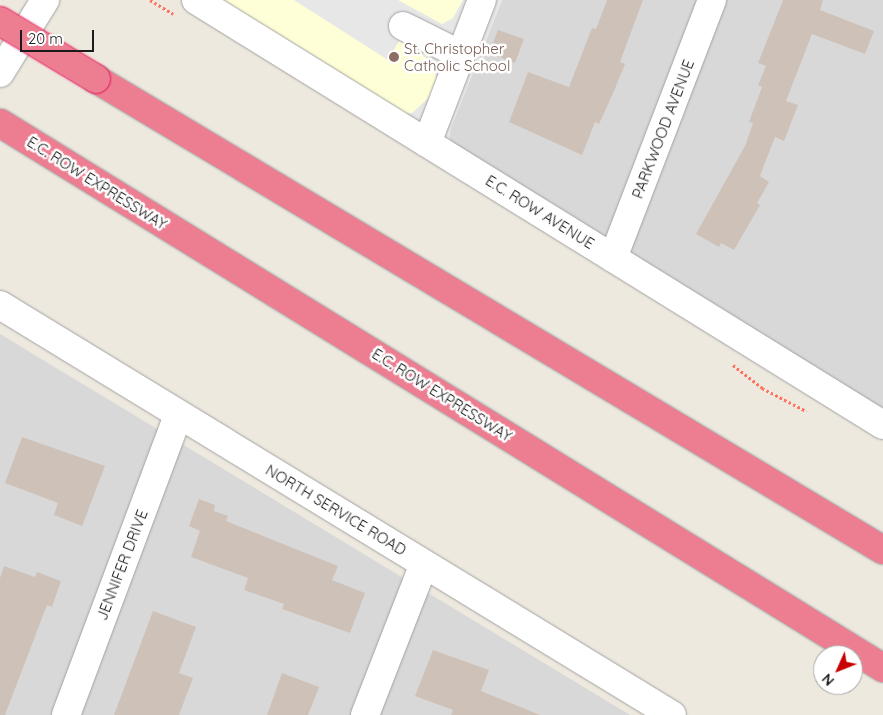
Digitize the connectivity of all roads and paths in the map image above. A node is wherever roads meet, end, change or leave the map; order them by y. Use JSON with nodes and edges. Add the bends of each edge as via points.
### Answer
{"nodes":[{"id":1,"x":45,"y":0,"type":"edge"},
{"id":2,"x":196,"y":0,"type":"edge"},
{"id":3,"x":482,"y":0,"type":"edge"},
{"id":4,"x":712,"y":0,"type":"edge"},
{"id":5,"x":0,"y":21,"type":"edge"},
{"id":6,"x":403,"y":26,"type":"dead end"},
{"id":7,"x":461,"y":55,"type":"junction"},
{"id":8,"x":0,"y":73,"type":"edge"},
{"id":9,"x":0,"y":123,"type":"edge"},
{"id":10,"x":427,"y":143,"type":"junction"},
{"id":11,"x":613,"y":258,"type":"junction"},
{"id":12,"x":0,"y":305,"type":"edge"},
{"id":13,"x":178,"y":415,"type":"junction"},
{"id":14,"x":883,"y":425,"type":"edge"},
{"id":15,"x":883,"y":550,"type":"edge"},
{"id":16,"x":424,"y":564,"type":"junction"},
{"id":17,"x":883,"y":668,"type":"edge"},
{"id":18,"x":66,"y":715,"type":"edge"},
{"id":19,"x":365,"y":715,"type":"edge"},
{"id":20,"x":672,"y":715,"type":"edge"}],
"edges":[{"from":1,"to":8,"type":"street"},
{"from":2,"to":10,"type":"street","name":"E.C. ROW AVENUE"},
{"from":3,"to":7,"type":"street"},
{"from":4,"to":11,"type":"street","name":"PARKWOOD AVENUE"},
{"from":5,"to":15,"type":"highway","bridge":true},
{"from":6,"to":7,"type":"street"},
{"from":7,"to":10,"type":"street"},
{"from":9,"to":17,"type":"highway","name":"E.C. ROW EXPRESSWAY"},
{"from":10,"to":11,"type":"street","name":"E.C. ROW AVENUE"},
{"from":11,"to":14,"type":"street","name":"E.C. ROW AVENUE"},
{"from":12,"to":13,"type":"street","name":"NORTH SERVICE ROAD"},
{"from":13,"to":16,"type":"street","name":"NORTH SERVICE ROAD"},
{"from":13,"to":18,"type":"street","name":"JENNIFER DRIVE"},
{"from":16,"to":19,"type":"street"},
{"from":16,"to":20,"type":"street","name":"NORTH SERVICE ROAD"}]}
